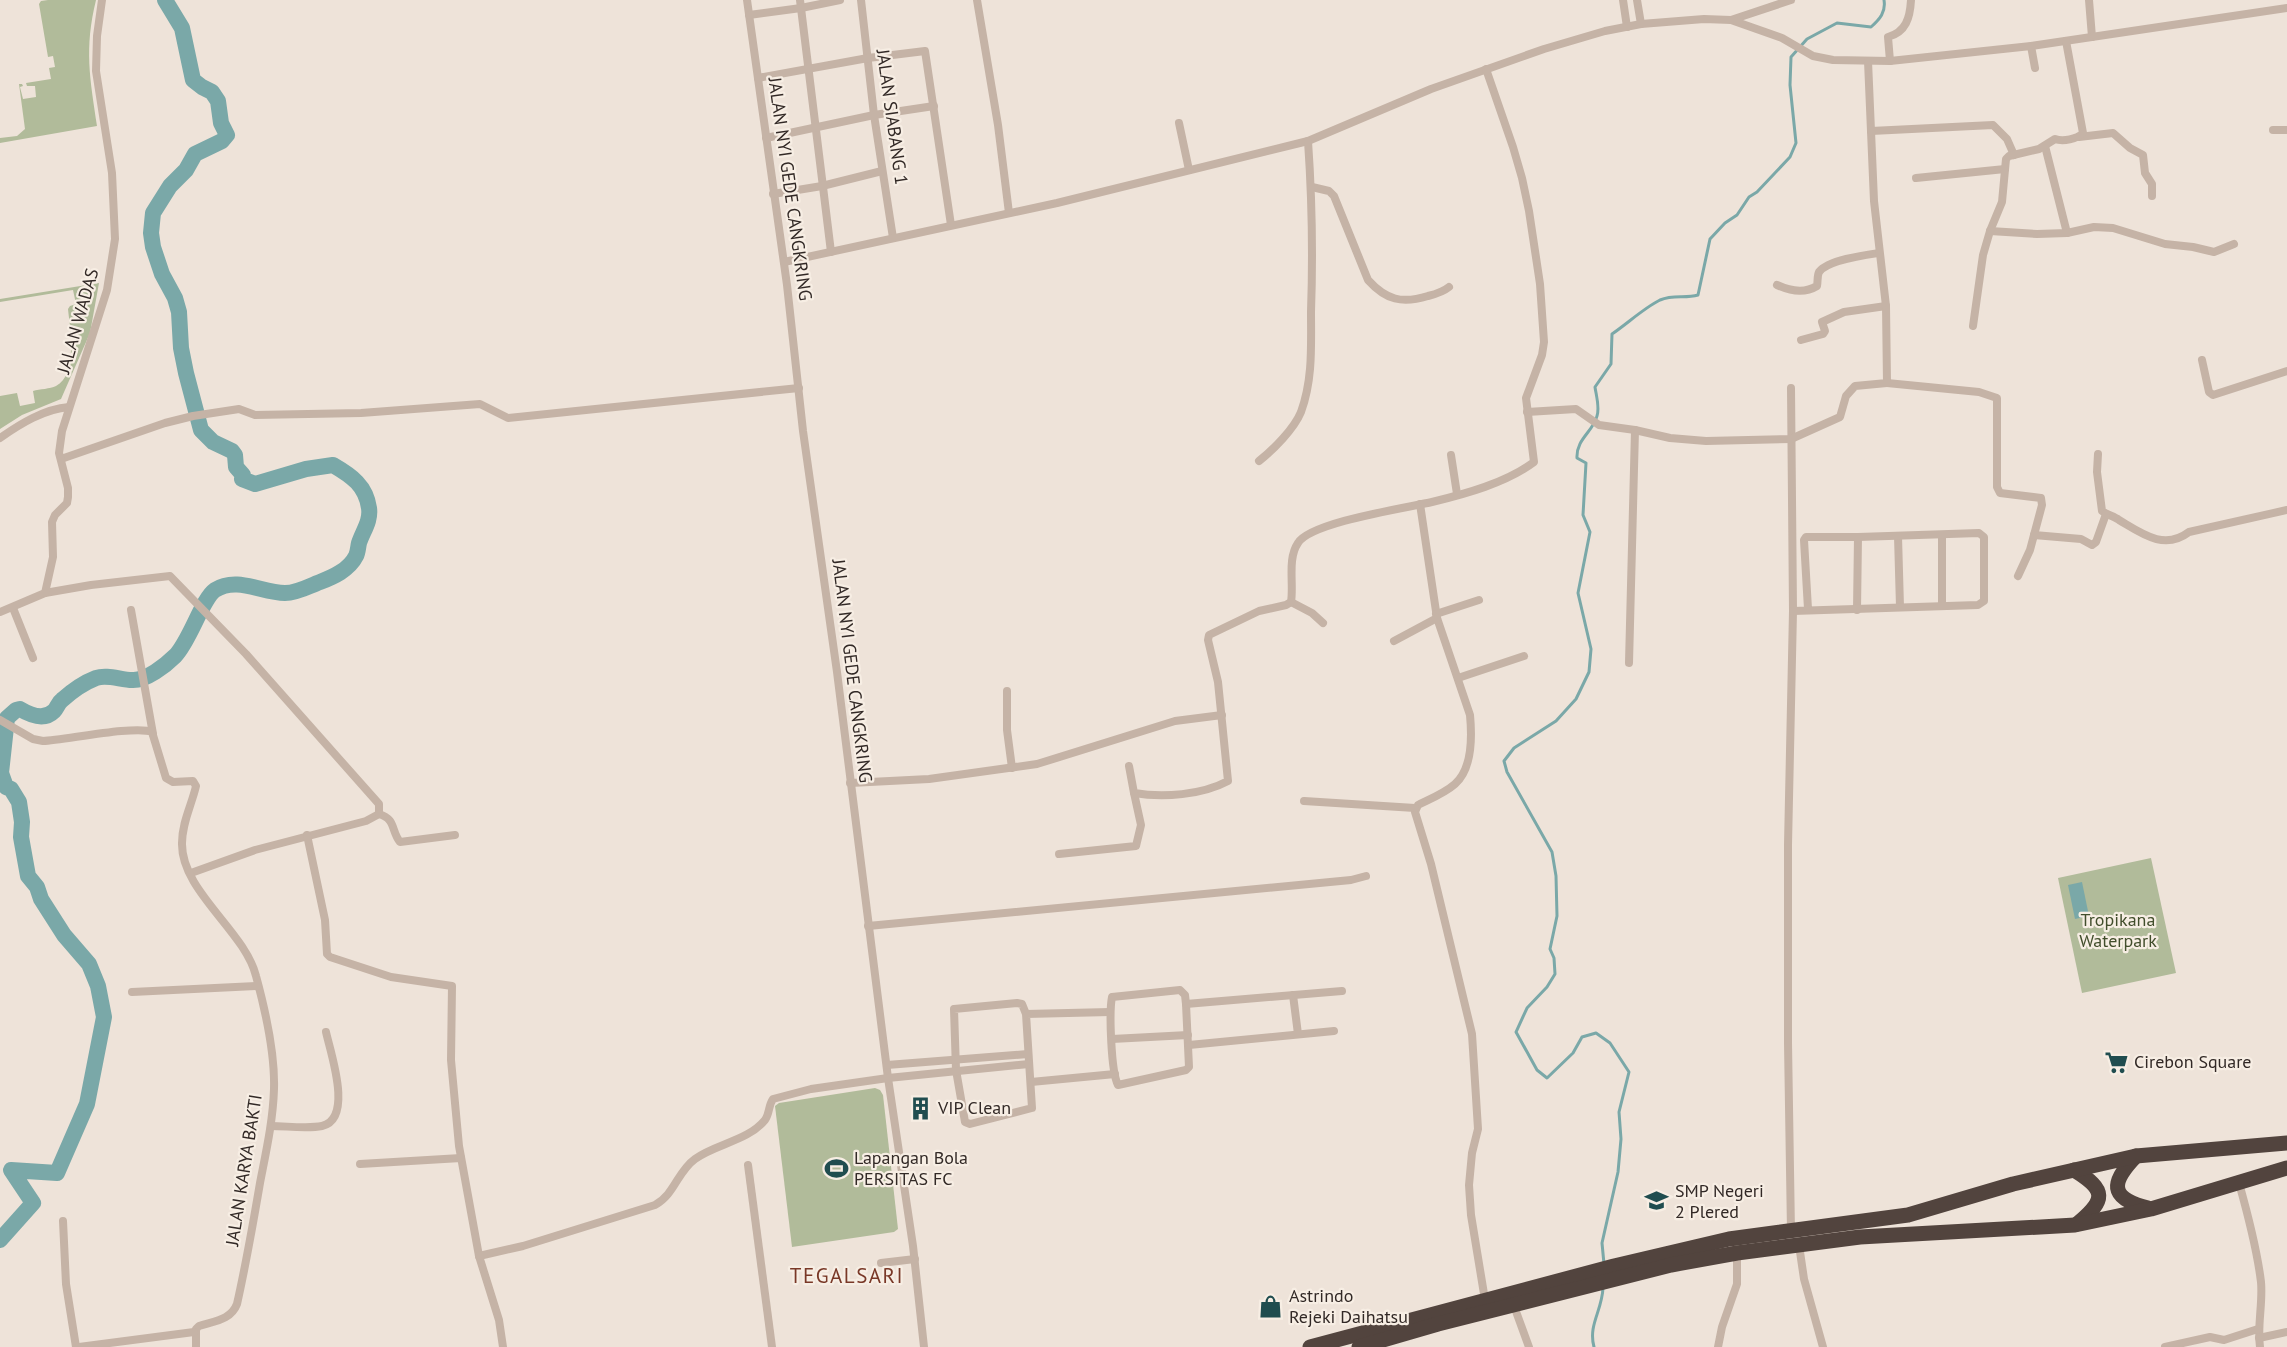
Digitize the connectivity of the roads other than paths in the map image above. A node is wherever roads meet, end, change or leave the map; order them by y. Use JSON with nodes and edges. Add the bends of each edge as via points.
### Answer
{"nodes":[{"id":1,"x":102,"y":0,"type":"edge"},
{"id":2,"x":747,"y":0,"type":"edge"},
{"id":3,"x":840,"y":0,"type":"edge"},
{"id":4,"x":861,"y":0,"type":"edge"},
{"id":5,"x":977,"y":0,"type":"edge"},
{"id":6,"x":1623,"y":0,"type":"edge"},
{"id":7,"x":1637,"y":0,"type":"edge"},
{"id":8,"x":1791,"y":0,"type":"edge"},
{"id":9,"x":1911,"y":0,"type":"edge"},
{"id":10,"x":2089,"y":0,"type":"edge"},
{"id":11,"x":801,"y":4,"type":"edge"},
{"id":12,"x":2287,"y":8,"type":"edge"},
{"id":13,"x":749,"y":15,"type":"junction"},
{"id":14,"x":1731,"y":20,"type":"junction"},
{"id":15,"x":1641,"y":24,"type":"junction"},
{"id":16,"x":1627,"y":27,"type":"junction"},
{"id":17,"x":2092,"y":37,"type":"junction"},
{"id":18,"x":2066,"y":41,"type":"junction"},
{"id":19,"x":2031,"y":46,"type":"junction"},
{"id":20,"x":867,"y":58,"type":"junction"},
{"id":21,"x":1868,"y":61,"type":"junction"},
{"id":22,"x":1890,"y":62,"type":"junction"},
{"id":23,"x":2035,"y":68,"type":"dead end"},
{"id":24,"x":810,"y":69,"type":"junction"},
{"id":25,"x":1486,"y":69,"type":"junction"},
{"id":26,"x":758,"y":78,"type":"junction"},
{"id":27,"x":934,"y":106,"type":"junction"},
{"id":28,"x":874,"y":115,"type":"junction"},
{"id":29,"x":1179,"y":123,"type":"dead end"},
{"id":30,"x":817,"y":128,"type":"junction"},
{"id":31,"x":2273,"y":130,"type":"dead end"},
{"id":32,"x":2287,"y":130,"type":"edge"},
{"id":33,"x":1870,"y":131,"type":"junction"},
{"id":34,"x":2078,"y":137,"type":"junction"},
{"id":35,"x":766,"y":138,"type":"junction"},
{"id":36,"x":1308,"y":141,"type":"junction"},
{"id":37,"x":2045,"y":146,"type":"junction"},
{"id":38,"x":2014,"y":155,"type":"junction"},
{"id":39,"x":2005,"y":169,"type":"junction"},
{"id":40,"x":1189,"y":170,"type":"junction"},
{"id":41,"x":882,"y":171,"type":"junction"},
{"id":42,"x":1916,"y":178,"type":"dead end"},
{"id":43,"x":822,"y":186,"type":"junction"},
{"id":44,"x":1312,"y":187,"type":"junction"},
{"id":45,"x":773,"y":194,"type":"junction"},
{"id":46,"x":2152,"y":196,"type":"dead end"},
{"id":47,"x":1009,"y":213,"type":"junction"},
{"id":48,"x":951,"y":225,"type":"junction"},
{"id":49,"x":1990,"y":231,"type":"junction"},
{"id":50,"x":2067,"y":233,"type":"junction"},
{"id":51,"x":893,"y":238,"type":"junction"},
{"id":52,"x":2235,"y":244,"type":"dead end"},
{"id":53,"x":831,"y":252,"type":"junction"},
{"id":54,"x":1879,"y":253,"type":"junction"},
{"id":55,"x":784,"y":262,"type":"junction"},
{"id":56,"x":1777,"y":285,"type":"dead end"},
{"id":57,"x":1449,"y":287,"type":"dead end"},
{"id":58,"x":1886,"y":306,"type":"junction"},
{"id":59,"x":1973,"y":326,"type":"dead end"},
{"id":60,"x":1801,"y":340,"type":"dead end"},
{"id":61,"x":2202,"y":360,"type":"dead end"},
{"id":62,"x":2287,"y":371,"type":"edge"},
{"id":63,"x":1887,"y":383,"type":"junction"},
{"id":64,"x":799,"y":388,"type":"junction"},
{"id":65,"x":1791,"y":388,"type":"dead end"},
{"id":66,"x":69,"y":407,"type":"junction"},
{"id":67,"x":1527,"y":412,"type":"junction"},
{"id":68,"x":1635,"y":430,"type":"junction"},
{"id":69,"x":0,"y":438,"type":"edge"},
{"id":70,"x":1791,"y":439,"type":"junction"},
{"id":71,"x":2098,"y":454,"type":"dead end"},
{"id":72,"x":1450,"y":455,"type":"dead end"},
{"id":73,"x":61,"y":459,"type":"junction"},
{"id":74,"x":1259,"y":461,"type":"dead end"},
{"id":75,"x":1457,"y":494,"type":"junction"},
{"id":76,"x":1420,"y":504,"type":"junction"},
{"id":77,"x":2287,"y":510,"type":"edge"},
{"id":78,"x":2106,"y":514,"type":"junction"},
{"id":79,"x":1941,"y":535,"type":"junction"},
{"id":80,"x":2034,"y":535,"type":"junction"},
{"id":81,"x":1898,"y":536,"type":"junction"},
{"id":82,"x":1858,"y":537,"type":"junction"},
{"id":83,"x":2018,"y":576,"type":"dead end"},
{"id":84,"x":45,"y":593,"type":"junction"},
{"id":85,"x":1479,"y":600,"type":"dead end"},
{"id":86,"x":1291,"y":602,"type":"junction"},
{"id":87,"x":1942,"y":606,"type":"junction"},
{"id":88,"x":1900,"y":607,"type":"junction"},
{"id":89,"x":13,"y":608,"type":"junction"},
{"id":90,"x":1808,"y":609,"type":"junction"},
{"id":91,"x":131,"y":610,"type":"dead end"},
{"id":92,"x":1793,"y":610,"type":"junction"},
{"id":93,"x":1857,"y":610,"type":"junction"},
{"id":94,"x":0,"y":612,"type":"edge"},
{"id":95,"x":1437,"y":616,"type":"junction"},
{"id":96,"x":1323,"y":623,"type":"dead end"},
{"id":97,"x":1394,"y":641,"type":"dead end"},
{"id":98,"x":1524,"y":656,"type":"dead end"},
{"id":99,"x":33,"y":658,"type":"dead end"},
{"id":100,"x":1629,"y":663,"type":"dead end"},
{"id":101,"x":1458,"y":678,"type":"junction"},
{"id":102,"x":1007,"y":691,"type":"dead end"},
{"id":103,"x":1221,"y":715,"type":"junction"},
{"id":104,"x":1,"y":721,"type":"edge"},
{"id":105,"x":154,"y":735,"type":"junction"},
{"id":106,"x":1129,"y":766,"type":"dead end"},
{"id":107,"x":1012,"y":768,"type":"junction"},
{"id":108,"x":850,"y":783,"type":"junction"},
{"id":109,"x":1134,"y":793,"type":"junction"},
{"id":110,"x":1304,"y":801,"type":"dead end"},
{"id":111,"x":1415,"y":808,"type":"junction"},
{"id":112,"x":379,"y":814,"type":"junction"},
{"id":113,"x":307,"y":835,"type":"junction"},
{"id":114,"x":455,"y":835,"type":"dead end"},
{"id":115,"x":1059,"y":854,"type":"dead end"},
{"id":116,"x":190,"y":873,"type":"junction"},
{"id":117,"x":1366,"y":876,"type":"dead end"},
{"id":118,"x":868,"y":926,"type":"junction"},
{"id":119,"x":258,"y":986,"type":"junction"},
{"id":120,"x":1342,"y":991,"type":"dead end"},
{"id":121,"x":132,"y":992,"type":"dead end"},
{"id":122,"x":1293,"y":995,"type":"junction"},
{"id":123,"x":1186,"y":1004,"type":"junction"},
{"id":124,"x":1110,"y":1012,"type":"junction"},
{"id":125,"x":1026,"y":1014,"type":"junction"},
{"id":126,"x":1334,"y":1031,"type":"dead end"},
{"id":127,"x":326,"y":1032,"type":"dead end"},
{"id":128,"x":1298,"y":1034,"type":"junction"},
{"id":129,"x":1112,"y":1039,"type":"junction"},
{"id":130,"x":1188,"y":1040,"type":"junction"},
{"id":131,"x":1028,"y":1054,"type":"junction"},
{"id":132,"x":955,"y":1059,"type":"junction"},
{"id":133,"x":923,"y":1062,"type":"junction"},
{"id":134,"x":1029,"y":1064,"type":"junction"},
{"id":135,"x":887,"y":1065,"type":"junction"},
{"id":136,"x":956,"y":1070,"type":"junction"},
{"id":137,"x":924,"y":1074,"type":"junction"},
{"id":138,"x":1114,"y":1074,"type":"junction"},
{"id":139,"x":888,"y":1078,"type":"junction"},
{"id":140,"x":1031,"y":1082,"type":"junction"},
{"id":141,"x":271,"y":1126,"type":"junction"},
{"id":142,"x":2287,"y":1143,"type":"edge"},
{"id":143,"x":2136,"y":1156,"type":"junction"},
{"id":144,"x":461,"y":1158,"type":"junction"},
{"id":145,"x":360,"y":1164,"type":"dead end"},
{"id":146,"x":748,"y":1165,"type":"dead end"},
{"id":147,"x":2287,"y":1168,"type":"edge"},
{"id":148,"x":2074,"y":1170,"type":"junction"},
{"id":149,"x":2239,"y":1183,"type":"junction"},
{"id":150,"x":2151,"y":1209,"type":"junction"},
{"id":151,"x":63,"y":1221,"type":"dead end"},
{"id":152,"x":2075,"y":1225,"type":"junction"},
{"id":153,"x":1795,"y":1238,"type":"junction"},
{"id":154,"x":1737,"y":1253,"type":"junction"},
{"id":155,"x":480,"y":1256,"type":"junction"},
{"id":156,"x":915,"y":1259,"type":"junction"},
{"id":157,"x":881,"y":1263,"type":"dead end"},
{"id":158,"x":1617,"y":1273,"type":"junction"},
{"id":159,"x":1594,"y":1279,"type":"junction"},
{"id":160,"x":1485,"y":1300,"type":"junction"},
{"id":161,"x":1514,"y":1306,"type":"junction"},
{"id":162,"x":195,"y":1332,"type":"junction"},
{"id":163,"x":2287,"y":1332,"type":"edge"},
{"id":164,"x":2259,"y":1338,"type":"edge"},
{"id":165,"x":2203,"y":1343,"type":"edge"},
{"id":166,"x":77,"y":1347,"type":"edge"},
{"id":167,"x":196,"y":1347,"type":"edge"},
{"id":168,"x":503,"y":1347,"type":"edge"},
{"id":169,"x":772,"y":1347,"type":"edge"},
{"id":170,"x":924,"y":1347,"type":"edge"},
{"id":171,"x":1310,"y":1347,"type":"edge"},
{"id":172,"x":1359,"y":1347,"type":"edge"},
{"id":173,"x":1529,"y":1347,"type":"edge"},
{"id":174,"x":1718,"y":1347,"type":"edge"},
{"id":175,"x":1823,"y":1347,"type":"edge"},
{"id":176,"x":2165,"y":1347,"type":"edge"}],
"edges":[{"from":1,"to":66,"type":"street","name":"JALAN WADAS","via":[[96,71],[112,172],[115,239],[107,290]]},
{"from":2,"to":13,"type":"street","name":"JALAN NYI GEDE CANGKRING"},
{"from":3,"to":11,"type":"street"},
{"from":4,"to":20,"type":"street","name":"JALAN SIABANG 1"},
{"from":5,"to":47,"type":"street"},
{"from":6,"to":16,"type":"street"},
{"from":7,"to":15,"type":"street"},
{"from":8,"to":14,"type":"street"},
{"from":9,"to":22,"type":"street","via":[[1907,24],[1888,37]]},
{"from":10,"to":17,"type":"street"},
{"from":11,"to":13,"type":"street"},
{"from":11,"to":24,"type":"street"},
{"from":12,"to":17,"type":"street"},
{"from":13,"to":26,"type":"street","name":"JALAN NYI GEDE CANGKRING"},
{"from":14,"to":15,"type":"street"},
{"from":14,"to":21,"type":"street","via":[[1782,38],[1813,56]]},
{"from":15,"to":16,"type":"street"},
{"from":16,"to":25,"type":"street"},
{"from":17,"to":18,"type":"street"},
{"from":18,"to":19,"type":"street"},
{"from":18,"to":34,"type":"street","via":[[2082,122],[2083,133]]},
{"from":19,"to":22,"type":"street"},
{"from":19,"to":23,"type":"street"},
{"from":20,"to":24,"type":"street"},
{"from":20,"to":27,"type":"street","via":[[925,51]]},
{"from":20,"to":28,"type":"street","name":"JALAN SIABANG 1"},
{"from":21,"to":22,"type":"street"},
{"from":21,"to":33,"type":"street"},
{"from":24,"to":26,"type":"street"},
{"from":24,"to":30,"type":"street"},
{"from":25,"to":36,"type":"street"},
{"from":25,"to":67,"type":"street","via":[[1522,178],[1540,284],[1544,342],[1528,389]]},
{"from":26,"to":35,"type":"street","name":"JALAN NYI GEDE CANGKRING"},
{"from":27,"to":28,"type":"street"},
{"from":27,"to":48,"type":"street"},
{"from":28,"to":30,"type":"street"},
{"from":28,"to":41,"type":"street","name":"JALAN SIABANG 1"},
{"from":29,"to":40,"type":"street"},
{"from":30,"to":35,"type":"street"},
{"from":30,"to":43,"type":"street"},
{"from":31,"to":32,"type":"street"},
{"from":33,"to":38,"type":"street","via":[[1993,125],[2007,139]]},
{"from":33,"to":54,"type":"street"},
{"from":34,"to":37,"type":"street","via":[[2055,140]]},
{"from":34,"to":46,"type":"street","via":[[2113,133],[2143,155]]},
{"from":35,"to":45,"type":"street","name":"JALAN NYI GEDE CANGKRING"},
{"from":36,"to":40,"type":"street"},
{"from":36,"to":44,"type":"street"},
{"from":37,"to":38,"type":"street"},
{"from":37,"to":50,"type":"street"},
{"from":38,"to":39,"type":"street","via":[[2006,159]]},
{"from":39,"to":42,"type":"street"},
{"from":39,"to":49,"type":"street","via":[[2002,202]]},
{"from":40,"to":47,"type":"street"},
{"from":41,"to":43,"type":"street"},
{"from":41,"to":51,"type":"street","name":"JALAN SIABANG 1"},
{"from":43,"to":45,"type":"street"},
{"from":43,"to":53,"type":"street"},
{"from":44,"to":57,"type":"street","via":[[1334,196],[1368,280],[1375,287],[1402,301],[1443,292]]},
{"from":44,"to":74,"type":"street","via":[[1309,381],[1296,421]]},
{"from":45,"to":55,"type":"street","name":"JALAN NYI GEDE CANGKRING"},
{"from":47,"to":48,"type":"street"},
{"from":48,"to":51,"type":"street"},
{"from":49,"to":50,"type":"street"},
{"from":49,"to":59,"type":"street"},
{"from":50,"to":52,"type":"street","via":[[2113,228],[2165,244],[2214,252]]},
{"from":51,"to":53,"type":"street"},
{"from":53,"to":55,"type":"street"},
{"from":54,"to":56,"type":"street","via":[[1822,269],[1817,275],[1817,286],[1811,290],[1791,291]]},
{"from":54,"to":58,"type":"street"},
{"from":55,"to":64,"type":"street","name":"JALAN NYI GEDE CANGKRING"},
{"from":58,"to":60,"type":"street","via":[[1841,313],[1822,322],[1823,334]]},
{"from":58,"to":63,"type":"street"},
{"from":61,"to":62,"type":"street","via":[[2213,395]]},
{"from":63,"to":70,"type":"street","via":[[1855,386],[1846,396],[1840,417]]},
{"from":63,"to":80,"type":"street","via":[[1979,392],[1997,398],[1997,487],[2000,493],[2041,498]]},
{"from":64,"to":73,"type":"street","via":[[508,418],[480,404],[361,413],[255,415],[239,409],[155,426]]},
{"from":64,"to":108,"type":"street","name":"JALAN NYI GEDE CANGKRING"},
{"from":65,"to":70,"type":"street"},
{"from":66,"to":69,"type":"street","via":[[36,417]]},
{"from":66,"to":73,"type":"street","name":"JALAN WADAS","via":[[61,437]]},
{"from":67,"to":68,"type":"street","via":[[1576,409],[1599,425]]},
{"from":67,"to":75,"type":"street","via":[[1534,462],[1501,480]]},
{"from":68,"to":70,"type":"street","via":[[1706,441]]},
{"from":68,"to":100,"type":"street"},
{"from":70,"to":92,"type":"street"},
{"from":71,"to":78,"type":"street","via":[[2100,506]]},
{"from":72,"to":75,"type":"street"},
{"from":73,"to":84,"type":"street","name":"JALAN WADAS","via":[[68,497],[52,522],[54,557]]},
{"from":75,"to":76,"type":"street"},
{"from":76,"to":86,"type":"street","via":[[1346,520],[1302,538],[1294,554]]},
{"from":76,"to":95,"type":"street"},
{"from":77,"to":78,"type":"street","via":[[2165,540],[2147,537]]},
{"from":78,"to":80,"type":"street","via":[[2092,545],[2081,540]]},
{"from":79,"to":81,"type":"street"},
{"from":79,"to":87,"type":"street"},
{"from":79,"to":87,"type":"street","via":[[1979,532],[1984,537],[1982,604]]},
{"from":80,"to":83,"type":"street"},
{"from":81,"to":82,"type":"street"},
{"from":81,"to":88,"type":"street"},
{"from":82,"to":90,"type":"street","via":[[1805,538]]},
{"from":82,"to":93,"type":"street"},
{"from":84,"to":89,"type":"street"},
{"from":84,"to":112,"type":"street","via":[[170,576],[379,804]]},
{"from":85,"to":95,"type":"street"},
{"from":86,"to":96,"type":"street"},
{"from":86,"to":103,"type":"street","via":[[1259,610],[1209,635]]},
{"from":87,"to":88,"type":"street"},
{"from":88,"to":93,"type":"street"},
{"from":89,"to":94,"type":"street"},
{"from":89,"to":99,"type":"street"},
{"from":90,"to":92,"type":"street"},
{"from":90,"to":93,"type":"street"},
{"from":91,"to":105,"type":"street"},
{"from":92,"to":153,"type":"street","via":[[1788,1043]]},
{"from":95,"to":97,"type":"street"},
{"from":95,"to":101,"type":"street"},
{"from":98,"to":101,"type":"street"},
{"from":101,"to":111,"type":"street","via":[[1472,728],[1463,773],[1449,789]]},
{"from":102,"to":107,"type":"street"},
{"from":103,"to":107,"type":"street","via":[[1175,722]]},
{"from":103,"to":109,"type":"street","via":[[1228,781],[1206,790],[1150,796]]},
{"from":104,"to":105,"type":"street","via":[[43,741],[145,730]]},
{"from":105,"to":116,"type":"street","name":"JALAN KARYA BAKTI","via":[[166,778],[193,782],[196,788],[182,844]]},
{"from":106,"to":109,"type":"street"},
{"from":107,"to":108,"type":"street","via":[[929,779]]},
{"from":108,"to":118,"type":"street","name":"JALAN NYI GEDE CANGKRING"},
{"from":109,"to":115,"type":"street","via":[[1141,825],[1136,846]]},
{"from":110,"to":111,"type":"street"},
{"from":111,"to":160,"type":"street","via":[[1472,1034],[1478,1129],[1469,1185]]},
{"from":112,"to":113,"type":"street","via":[[366,822]]},
{"from":112,"to":114,"type":"street","via":[[392,821],[400,842]]},
{"from":113,"to":116,"type":"street"},
{"from":113,"to":144,"type":"street","via":[[325,920],[327,954],[391,977],[452,986],[451,1060]]},
{"from":116,"to":119,"type":"street","name":"JALAN KARYA BAKTI","via":[[252,963]]},
{"from":117,"to":118,"type":"street"},
{"from":118,"to":135,"type":"street","name":"JALAN NYI GEDE CANGKRING"},
{"from":119,"to":121,"type":"street"},
{"from":119,"to":141,"type":"street","name":"JALAN KARYA BAKTI","via":[[273,1078]]},
{"from":120,"to":122,"type":"street"},
{"from":122,"to":123,"type":"street"},
{"from":122,"to":128,"type":"street"},
{"from":123,"to":124,"type":"street","via":[[1180,990],[1114,996]]},
{"from":123,"to":130,"type":"street"},
{"from":124,"to":125,"type":"street"},
{"from":124,"to":129,"type":"street"},
{"from":125,"to":131,"type":"street"},
{"from":125,"to":132,"type":"street","via":[[1022,1004],[1017,1003],[956,1007]]},
{"from":126,"to":128,"type":"street"},
{"from":127,"to":141,"type":"street","via":[[338,1078],[332,1119],[322,1126]]},
{"from":128,"to":130,"type":"street"},
{"from":129,"to":130,"type":"street"},
{"from":129,"to":138,"type":"street"},
{"from":130,"to":138,"type":"street","via":[[1186,1070],[1120,1085]]},
{"from":131,"to":132,"type":"street"},
{"from":131,"to":134,"type":"street"},
{"from":132,"to":133,"type":"street"},
{"from":132,"to":136,"type":"street"},
{"from":133,"to":135,"type":"street"},
{"from":133,"to":137,"type":"street"},
{"from":134,"to":136,"type":"street"},
{"from":134,"to":140,"type":"street"},
{"from":135,"to":139,"type":"street","name":"JALAN NYI GEDE CANGKRING"},
{"from":136,"to":137,"type":"street"},
{"from":136,"to":140,"type":"street","via":[[963,1117],[970,1124],[1032,1108]]},
{"from":137,"to":139,"type":"street"},
{"from":138,"to":140,"type":"street"},
{"from":139,"to":155,"type":"street","via":[[811,1089],[773,1099],[763,1123],[695,1159],[670,1194],[655,1205]]},
{"from":139,"to":156,"type":"street","name":"JALAN NYI GEDE CANGKRING"},
{"from":141,"to":162,"type":"street","name":"JALAN KARYA BAKTI","via":[[234,1311],[199,1326]]},
{"from":142,"to":143,"type":"highway"},
{"from":143,"to":148,"type":"highway"},
{"from":143,"to":150,"type":"highway","via":[[2117,1180],[2118,1192],[2132,1204]]},
{"from":144,"to":145,"type":"street"},
{"from":144,"to":155,"type":"street"},
{"from":146,"to":169,"type":"street"},
{"from":147,"to":149,"type":"highway"},
{"from":148,"to":152,"type":"highway","via":[[2090,1180],[2099,1200]]},
{"from":148,"to":153,"type":"highway","via":[[1908,1215]]},
{"from":149,"to":150,"type":"highway"},
{"from":149,"to":164,"type":"street","via":[[2261,1286]]},
{"from":150,"to":152,"type":"highway"},
{"from":151,"to":166,"type":"street","name":"JALAN KARYA BAKTI","via":[[66,1284]]},
{"from":152,"to":153,"type":"highway"},
{"from":153,"to":154,"type":"highway"},
{"from":153,"to":158,"type":"highway","via":[[1729,1239]]},
{"from":153,"to":175,"type":"street"},
{"from":154,"to":158,"type":"highway"},
{"from":154,"to":174,"type":"street","via":[[1737,1284]]},
{"from":155,"to":168,"type":"street"},
{"from":156,"to":157,"type":"street"},
{"from":156,"to":170,"type":"street","name":"JALAN NYI GEDE CANGKRING"},
{"from":158,"to":159,"type":"highway"},
{"from":159,"to":160,"type":"highway"},
{"from":159,"to":161,"type":"highway"},
{"from":160,"to":171,"type":"highway"},
{"from":161,"to":172,"type":"highway"},
{"from":161,"to":173,"type":"street"},
{"from":162,"to":166,"type":"street","name":"JALAN KARYA BAKTI"},
{"from":162,"to":167,"type":"street"},
{"from":163,"to":164,"type":"street"},
{"from":164,"to":165,"type":"street","via":[[2210,1337]]},
{"from":165,"to":176,"type":"street"}]}
